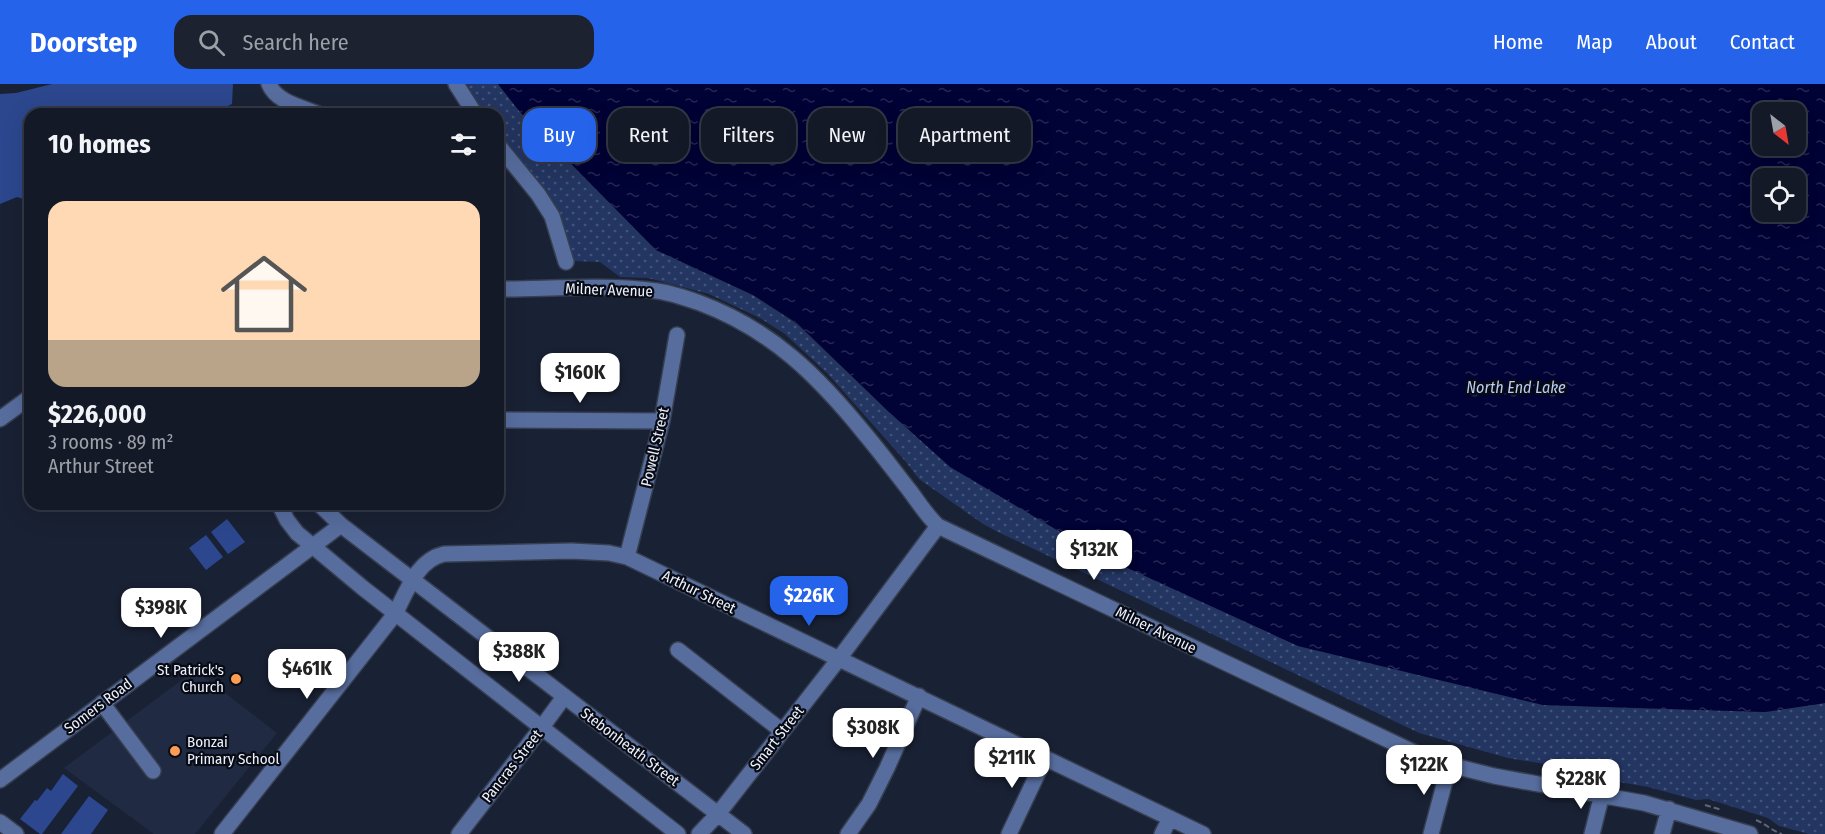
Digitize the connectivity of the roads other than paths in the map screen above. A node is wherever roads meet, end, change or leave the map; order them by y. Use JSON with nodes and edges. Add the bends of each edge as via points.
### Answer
{"nodes":[{"id":1,"x":269,"y":84,"type":"edge"},
{"id":2,"x":456,"y":84,"type":"edge"},
{"id":3,"x":304,"y":108,"type":"edge"},
{"id":4,"x":472,"y":108,"type":"edge"},
{"id":5,"x":504,"y":152,"type":"edge"},
{"id":6,"x":566,"y":262,"type":"dead end"},
{"id":7,"x":504,"y":289,"type":"edge"},
{"id":8,"x":677,"y":335,"type":"dead end"},
{"id":9,"x":24,"y":401,"type":"edge"},
{"id":10,"x":0,"y":419,"type":"edge"},
{"id":11,"x":504,"y":420,"type":"edge"},
{"id":12,"x":662,"y":421,"type":"junction"},
{"id":13,"x":282,"y":510,"type":"edge"},
{"id":14,"x":325,"y":510,"type":"edge"},
{"id":15,"x":341,"y":525,"type":"junction"},
{"id":16,"x":939,"y":526,"type":"junction"},
{"id":17,"x":312,"y":546,"type":"junction"},
{"id":18,"x":627,"y":557,"type":"junction"},
{"id":19,"x":413,"y":580,"type":"junction"},
{"id":20,"x":395,"y":614,"type":"junction"},
{"id":21,"x":678,"y":650,"type":"dead end"},
{"id":22,"x":838,"y":660,"type":"junction"},
{"id":23,"x":919,"y":696,"type":"junction"},
{"id":24,"x":564,"y":697,"type":"junction"},
{"id":25,"x":102,"y":703,"type":"junction"},
{"id":26,"x":542,"y":727,"type":"junction"},
{"id":27,"x":782,"y":731,"type":"junction"},
{"id":28,"x":1045,"y":758,"type":"junction"},
{"id":29,"x":1449,"y":766,"type":"junction"},
{"id":30,"x":153,"y":771,"type":"dead end"},
{"id":31,"x":0,"y":780,"type":"edge"},
{"id":32,"x":1602,"y":794,"type":"junction"},
{"id":33,"x":1669,"y":809,"type":"junction"},
{"id":34,"x":718,"y":814,"type":"junction"},
{"id":35,"x":1170,"y":818,"type":"junction"},
{"id":36,"x":0,"y":822,"type":"edge"},
{"id":37,"x":1753,"y":827,"type":"edge"},
{"id":38,"x":16,"y":834,"type":"edge"},
{"id":39,"x":222,"y":834,"type":"edge"},
{"id":40,"x":459,"y":834,"type":"edge"},
{"id":41,"x":678,"y":834,"type":"edge"},
{"id":42,"x":699,"y":834,"type":"edge"},
{"id":43,"x":744,"y":834,"type":"edge"},
{"id":44,"x":848,"y":834,"type":"edge"},
{"id":45,"x":1008,"y":834,"type":"edge"},
{"id":46,"x":1162,"y":834,"type":"edge"},
{"id":47,"x":1203,"y":834,"type":"edge"},
{"id":48,"x":1431,"y":834,"type":"edge"},
{"id":49,"x":1592,"y":834,"type":"edge"},
{"id":50,"x":1662,"y":834,"type":"edge"}],
"edges":[{"from":1,"to":3,"type":"street","via":[[274,93]]},
{"from":2,"to":4,"type":"street"},
{"from":5,"to":6,"type":"street","via":[[552,216]]},
{"from":7,"to":16,"type":"street","name":"Milner Avenue","via":[[658,291],[710,307],[752,327],[794,358],[818,382]]},
{"from":8,"to":12,"type":"street","name":"Powell Street"},
{"from":9,"to":10,"type":"street"},
{"from":11,"to":12,"type":"street"},
{"from":12,"to":18,"type":"street","name":"Powell Street"},
{"from":13,"to":17,"type":"street","via":[[297,533]]},
{"from":14,"to":15,"type":"street","name":"Stebonheath Street"},
{"from":15,"to":17,"type":"street","name":"Somers Road"},
{"from":15,"to":19,"type":"street","name":"Stebonheath Street"},
{"from":16,"to":22,"type":"street","name":"Smart Street"},
{"from":16,"to":29,"type":"street","name":"Milner Avenue","via":[[1409,751]]},
{"from":17,"to":20,"type":"street"},
{"from":17,"to":25,"type":"street","name":"Somers Road"},
{"from":18,"to":19,"type":"street","name":"Arthur Street","via":[[571,551],[444,554],[427,561]]},
{"from":18,"to":22,"type":"street","name":"Arthur Street"},
{"from":19,"to":20,"type":"street","name":"Arthur Street"},
{"from":19,"to":24,"type":"street","name":"Stebonheath Street"},
{"from":20,"to":26,"type":"street"},
{"from":20,"to":39,"type":"street","name":"Arthur Street"},
{"from":21,"to":27,"type":"street"},
{"from":22,"to":23,"type":"street","name":"Arthur Street"},
{"from":22,"to":27,"type":"street","name":"Smart Street"},
{"from":23,"to":28,"type":"street","name":"Arthur Street"},
{"from":23,"to":44,"type":"street","via":[[869,804]]},
{"from":24,"to":26,"type":"street","name":"Pancras Street"},
{"from":24,"to":34,"type":"street","name":"Stebonheath Street"},
{"from":25,"to":30,"type":"street"},
{"from":25,"to":31,"type":"street","name":"Somers Road"},
{"from":26,"to":40,"type":"street","name":"Pancras Street"},
{"from":26,"to":41,"type":"street"},
{"from":27,"to":34,"type":"street","name":"Smart Street"},
{"from":28,"to":35,"type":"street","name":"Arthur Street"},
{"from":28,"to":45,"type":"street"},
{"from":29,"to":32,"type":"street","name":"Milner Avenue"},
{"from":29,"to":48,"type":"street"},
{"from":32,"to":33,"type":"street","name":"Milner Avenue"},
{"from":32,"to":49,"type":"street"},
{"from":33,"to":37,"type":"street","name":"Milner Avenue"},
{"from":33,"to":50,"type":"street"},
{"from":34,"to":42,"type":"street","name":"Smart Street"},
{"from":34,"to":43,"type":"street","name":"Stebonheath Street"},
{"from":35,"to":46,"type":"street"},
{"from":35,"to":47,"type":"street","name":"Arthur Street"},
{"from":36,"to":38,"type":"street"}]}
